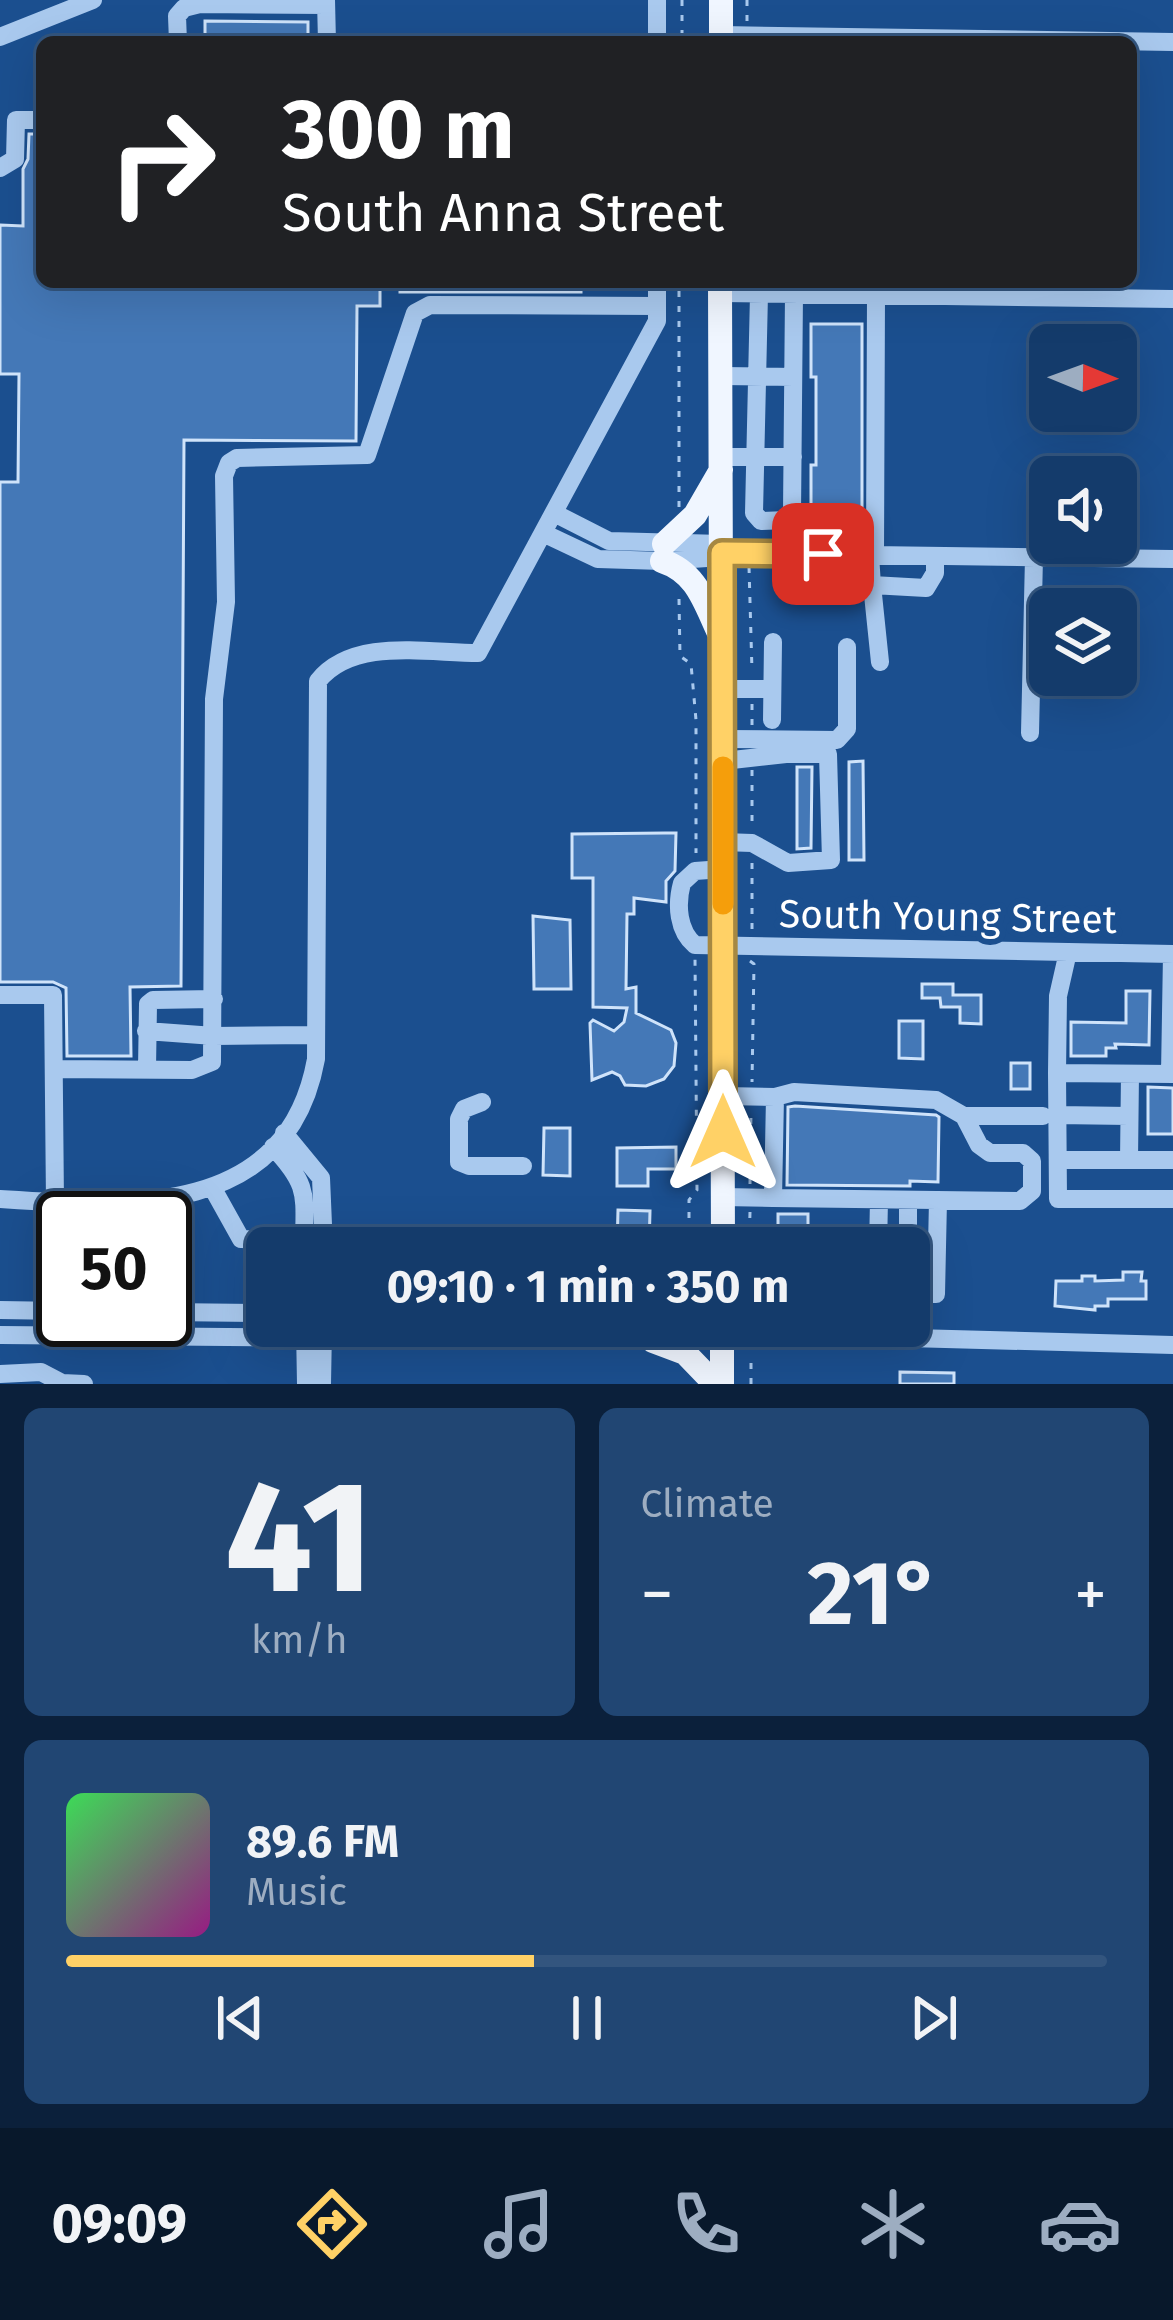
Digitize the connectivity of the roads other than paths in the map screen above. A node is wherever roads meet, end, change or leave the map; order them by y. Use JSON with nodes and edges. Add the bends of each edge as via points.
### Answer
{"nodes":[{"id":1,"x":93,"y":0,"type":"edge"},
{"id":2,"x":657,"y":0,"type":"edge"},
{"id":3,"x":721,"y":0,"type":"edge"},
{"id":4,"x":326,"y":3,"type":"edge"},
{"id":5,"x":184,"y":4,"type":"edge"},
{"id":6,"x":178,"y":36,"type":"edge"},
{"id":7,"x":327,"y":36,"type":"edge"},
{"id":8,"x":657,"y":36,"type":"edge"},
{"id":9,"x":721,"y":36,"type":"edge"},
{"id":10,"x":0,"y":38,"type":"edge"},
{"id":11,"x":1137,"y":42,"type":"edge"},
{"id":12,"x":1173,"y":42,"type":"edge"},
{"id":13,"x":36,"y":120,"type":"edge"},
{"id":14,"x":0,"y":168,"type":"edge"},
{"id":15,"x":598,"y":288,"type":"edge"},
{"id":16,"x":657,"y":288,"type":"edge"},
{"id":17,"x":720,"y":288,"type":"edge"},
{"id":18,"x":866,"y":290,"type":"edge"},
{"id":19,"x":759,"y":293,"type":"junction"},
{"id":20,"x":794,"y":294,"type":"junction"},
{"id":21,"x":1173,"y":299,"type":"edge"},
{"id":22,"x":598,"y":306,"type":"junction"},
{"id":23,"x":657,"y":306,"type":"junction"},
{"id":24,"x":721,"y":376,"type":"junction"},
{"id":25,"x":757,"y":376,"type":"junction"},
{"id":26,"x":794,"y":377,"type":"junction"},
{"id":27,"x":755,"y":457,"type":"junction"},
{"id":28,"x":793,"y":457,"type":"junction"},
{"id":29,"x":722,"y":462,"type":"junction"},
{"id":30,"x":554,"y":513,"type":"junction"},
{"id":31,"x":775,"y":520,"type":"junction"},
{"id":32,"x":543,"y":532,"type":"junction"},
{"id":33,"x":722,"y":551,"type":"junction"},
{"id":34,"x":663,"y":552,"type":"junction"},
{"id":35,"x":776,"y":554,"type":"junction"},
{"id":36,"x":872,"y":555,"type":"junction"},
{"id":37,"x":935,"y":556,"type":"junction"},
{"id":38,"x":1029,"y":557,"type":"edge"},
{"id":39,"x":1137,"y":558,"type":"edge"},
{"id":40,"x":1173,"y":559,"type":"edge"},
{"id":41,"x":1034,"y":564,"type":"edge"},
{"id":42,"x":872,"y":585,"type":"junction"},
{"id":43,"x":723,"y":641,"type":"junction"},
{"id":44,"x":773,"y":642,"type":"dead end"},
{"id":45,"x":847,"y":647,"type":"dead end"},
{"id":46,"x":880,"y":662,"type":"dead end"},
{"id":47,"x":723,"y":689,"type":"junction"},
{"id":48,"x":772,"y":689,"type":"junction"},
{"id":49,"x":772,"y":720,"type":"dead end"},
{"id":50,"x":1030,"y":733,"type":"dead end"},
{"id":51,"x":723,"y":750,"type":"junction"},
{"id":52,"x":723,"y":842,"type":"junction"},
{"id":53,"x":723,"y":869,"type":"junction"},
{"id":54,"x":722,"y":945,"type":"junction"},
{"id":55,"x":1068,"y":952,"type":"junction"},
{"id":56,"x":1172,"y":955,"type":"edge"},
{"id":57,"x":0,"y":995,"type":"edge"},
{"id":58,"x":214,"y":999,"type":"junction"},
{"id":59,"x":146,"y":1031,"type":"junction"},
{"id":60,"x":316,"y":1035,"type":"junction"},
{"id":61,"x":214,"y":1036,"type":"junction"},
{"id":62,"x":54,"y":1069,"type":"junction"},
{"id":63,"x":147,"y":1070,"type":"junction"},
{"id":64,"x":1057,"y":1073,"type":"junction"},
{"id":65,"x":1130,"y":1074,"type":"junction"},
{"id":66,"x":1172,"y":1074,"type":"edge"},
{"id":67,"x":723,"y":1096,"type":"junction"},
{"id":68,"x":775,"y":1097,"type":"junction"},
{"id":69,"x":482,"y":1102,"type":"dead end"},
{"id":70,"x":964,"y":1116,"type":"junction"},
{"id":71,"x":1050,"y":1116,"type":"junction"},
{"id":72,"x":1130,"y":1116,"type":"junction"},
{"id":73,"x":278,"y":1140,"type":"junction"},
{"id":74,"x":1058,"y":1160,"type":"junction"},
{"id":75,"x":1129,"y":1160,"type":"junction"},
{"id":76,"x":1173,"y":1160,"type":"edge"},
{"id":77,"x":523,"y":1166,"type":"dead end"},
{"id":78,"x":212,"y":1187,"type":"junction"},
{"id":79,"x":55,"y":1191,"type":"edge"},
{"id":80,"x":192,"y":1196,"type":"edge"},
{"id":81,"x":723,"y":1197,"type":"junction"},
{"id":82,"x":773,"y":1198,"type":"junction"},
{"id":83,"x":0,"y":1199,"type":"edge"},
{"id":84,"x":1173,"y":1199,"type":"edge"},
{"id":85,"x":879,"y":1200,"type":"junction"},
{"id":86,"x":908,"y":1200,"type":"junction"},
{"id":87,"x":938,"y":1201,"type":"junction"},
{"id":88,"x":36,"y":1202,"type":"edge"},
{"id":89,"x":304,"y":1227,"type":"edge"},
{"id":90,"x":323,"y":1227,"type":"edge"},
{"id":91,"x":723,"y":1227,"type":"edge"},
{"id":92,"x":878,"y":1227,"type":"edge"},
{"id":93,"x":908,"y":1227,"type":"edge"},
{"id":94,"x":246,"y":1238,"type":"edge"},
{"id":95,"x":930,"y":1294,"type":"edge"},
{"id":96,"x":0,"y":1310,"type":"edge"},
{"id":97,"x":36,"y":1311,"type":"edge"},
{"id":98,"x":192,"y":1312,"type":"edge"},
{"id":99,"x":246,"y":1313,"type":"edge"},
{"id":100,"x":246,"y":1332,"type":"edge"},
{"id":101,"x":930,"y":1334,"type":"edge"},
{"id":102,"x":0,"y":1335,"type":"edge"},
{"id":103,"x":1173,"y":1345,"type":"edge"},
{"id":104,"x":312,"y":1347,"type":"edge"},
{"id":105,"x":317,"y":1347,"type":"edge"},
{"id":106,"x":669,"y":1347,"type":"edge"},
{"id":107,"x":718,"y":1347,"type":"edge"},
{"id":108,"x":0,"y":1374,"type":"edge"},
{"id":109,"x":84,"y":1384,"type":"edge"},
{"id":110,"x":306,"y":1384,"type":"edge"},
{"id":111,"x":322,"y":1384,"type":"edge"},
{"id":112,"x":718,"y":1384,"type":"edge"}],
"edges":[{"from":1,"to":10,"type":"street"},
{"from":2,"to":8,"type":"street"},
{"from":3,"to":9,"type":"main road"},
{"from":4,"to":5,"type":"street"},
{"from":4,"to":7,"type":"street"},
{"from":5,"to":6,"type":"street"},
{"from":11,"to":12,"type":"street"},
{"from":13,"to":14,"type":"street","via":[[16,120],[15,159]]},
{"from":15,"to":22,"type":"street"},
{"from":16,"to":23,"type":"street"},
{"from":17,"to":19,"type":"street"},
{"from":17,"to":24,"type":"main road"},
{"from":18,"to":20,"type":"street"},
{"from":18,"to":21,"type":"street"},
{"from":18,"to":36,"type":"street"},
{"from":19,"to":20,"type":"street"},
{"from":19,"to":25,"type":"street"},
{"from":20,"to":26,"type":"street"},
{"from":22,"to":23,"type":"street"},
{"from":22,"to":58,"type":"street","via":[[430,305],[415,314],[367,455],[229,463],[214,699]]},
{"from":23,"to":30,"type":"street","via":[[645,346]]},
{"from":24,"to":25,"type":"street"},
{"from":24,"to":29,"type":"main road"},
{"from":25,"to":26,"type":"street"},
{"from":25,"to":27,"type":"street"},
{"from":26,"to":28,"type":"street"},
{"from":27,"to":28,"type":"street"},
{"from":27,"to":29,"type":"street"},
{"from":27,"to":31,"type":"street","via":[[754,513]]},
{"from":28,"to":31,"type":"street","via":[[792,513]]},
{"from":29,"to":33,"type":"main road"},
{"from":29,"to":34,"type":"main road"},
{"from":30,"to":32,"type":"street"},
{"from":30,"to":34,"type":"street","via":[[599,538]]},
{"from":31,"to":35,"type":"street"},
{"from":32,"to":34,"type":"street","via":[[598,559]]},
{"from":32,"to":60,"type":"street","via":[[478,653],[368,652],[342,658],[318,681]]},
{"from":33,"to":34,"type":"street"},
{"from":33,"to":35,"type":"street"},
{"from":33,"to":43,"type":"main road"},
{"from":34,"to":43,"type":"main road","via":[[691,578]]},
{"from":35,"to":36,"type":"street"},
{"from":36,"to":37,"type":"street"},
{"from":36,"to":42,"type":"street"},
{"from":37,"to":38,"type":"street"},
{"from":37,"to":42,"type":"street","via":[[926,588]]},
{"from":39,"to":40,"type":"street"},
{"from":41,"to":50,"type":"street"},
{"from":42,"to":46,"type":"street"},
{"from":43,"to":47,"type":"main road"},
{"from":44,"to":48,"type":"street"},
{"from":45,"to":51,"type":"street","via":[[847,729],[837,740]]},
{"from":47,"to":48,"type":"street"},
{"from":47,"to":51,"type":"main road"},
{"from":48,"to":49,"type":"street"},
{"from":51,"to":52,"type":"main road"},
{"from":51,"to":52,"type":"street","via":[[828,754],[831,860],[788,862],[752,843]]},
{"from":52,"to":53,"type":"main road"},
{"from":53,"to":54,"type":"main road"},
{"from":53,"to":54,"type":"street","name":"South Young Street","via":[[695,871],[680,892],[686,938]]},
{"from":54,"to":55,"type":"street","name":"South Young Street"},
{"from":54,"to":67,"type":"main road"},
{"from":55,"to":56,"type":"street","name":"South Young Street"},
{"from":55,"to":64,"type":"street"},
{"from":56,"to":66,"type":"street"},
{"from":57,"to":62,"type":"street","via":[[53,995]]},
{"from":58,"to":59,"type":"street","via":[[153,1000]]},
{"from":58,"to":61,"type":"street"},
{"from":59,"to":61,"type":"street"},
{"from":59,"to":63,"type":"street"},
{"from":60,"to":61,"type":"street"},
{"from":60,"to":73,"type":"street","via":[[309,1094]]},
{"from":61,"to":63,"type":"street","via":[[212,1062],[204,1067]]},
{"from":62,"to":63,"type":"street"},
{"from":62,"to":79,"type":"street"},
{"from":64,"to":65,"type":"street"},
{"from":64,"to":71,"type":"street"},
{"from":65,"to":66,"type":"street"},
{"from":65,"to":72,"type":"street"},
{"from":67,"to":68,"type":"street"},
{"from":67,"to":81,"type":"main road"},
{"from":68,"to":70,"type":"street","via":[[936,1100]]},
{"from":68,"to":82,"type":"street"},
{"from":69,"to":77,"type":"street","via":[[459,1118],[459,1162]]},
{"from":70,"to":71,"type":"street"},
{"from":70,"to":87,"type":"street","via":[[990,1153],[1024,1153],[1032,1161],[1032,1191],[1020,1201]]},
{"from":71,"to":72,"type":"street"},
{"from":71,"to":74,"type":"street"},
{"from":72,"to":75,"type":"street"},
{"from":73,"to":78,"type":"street"},
{"from":73,"to":89,"type":"street","via":[[304,1188]]},
{"from":73,"to":90,"type":"street","via":[[322,1178]]},
{"from":74,"to":75,"type":"street"},
{"from":74,"to":84,"type":"street","via":[[1058,1199]]},
{"from":75,"to":76,"type":"street"},
{"from":78,"to":80,"type":"street"},
{"from":78,"to":94,"type":"street"},
{"from":81,"to":82,"type":"street"},
{"from":81,"to":91,"type":"main road"},
{"from":82,"to":85,"type":"street"},
{"from":83,"to":88,"type":"street"},
{"from":85,"to":86,"type":"street"},
{"from":85,"to":92,"type":"street"},
{"from":86,"to":87,"type":"street"},
{"from":86,"to":93,"type":"street"},
{"from":87,"to":95,"type":"street"},
{"from":96,"to":97,"type":"street"},
{"from":98,"to":99,"type":"street"},
{"from":100,"to":102,"type":"street"},
{"from":101,"to":103,"type":"street"},
{"from":104,"to":110,"type":"street"},
{"from":105,"to":111,"type":"street"},
{"from":106,"to":112,"type":"main road"},
{"from":107,"to":112,"type":"main road"},
{"from":108,"to":109,"type":"street","via":[[41,1372]]}]}
